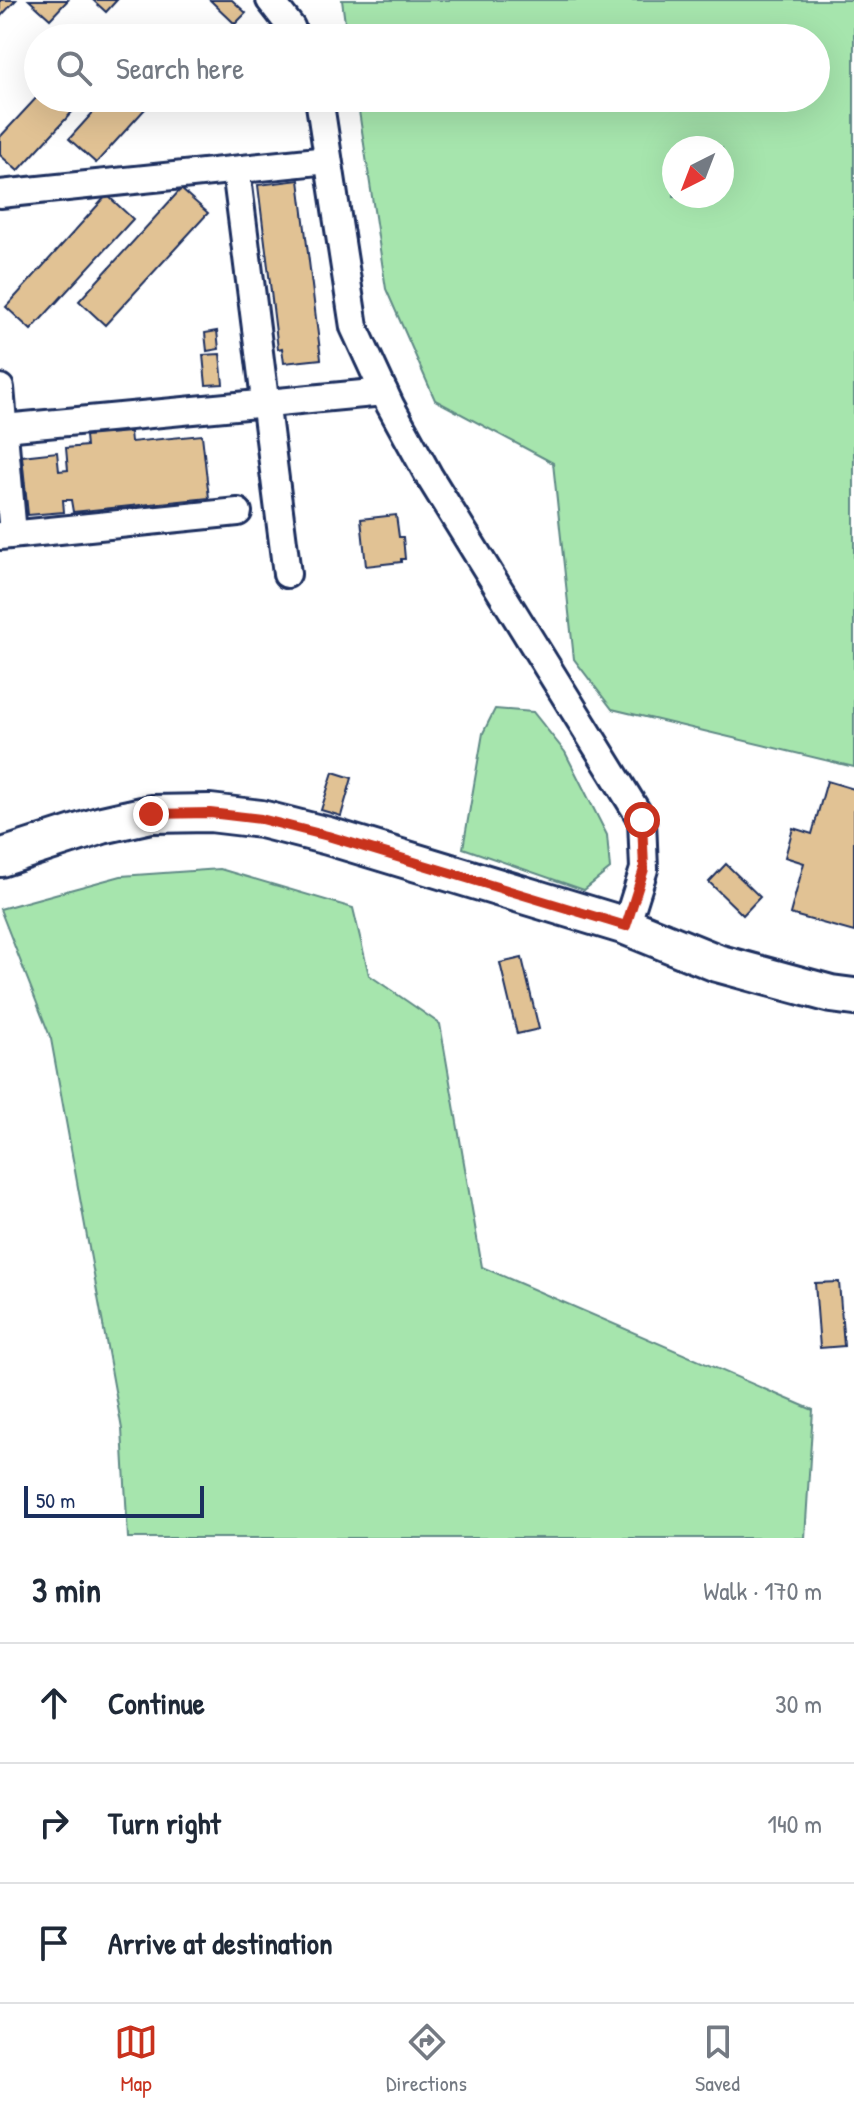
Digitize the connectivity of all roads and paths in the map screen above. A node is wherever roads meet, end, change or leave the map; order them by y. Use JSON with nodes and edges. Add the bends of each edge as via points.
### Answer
{"nodes":[{"id":1,"x":270,"y":0,"type":"edge"},
{"id":2,"x":289,"y":24,"type":"edge"},
{"id":3,"x":321,"y":112,"type":"edge"},
{"id":4,"x":328,"y":160,"type":"junction"},
{"id":5,"x":236,"y":170,"type":"junction"},
{"id":6,"x":0,"y":194,"type":"edge"},
{"id":7,"x":0,"y":390,"type":"edge"},
{"id":8,"x":384,"y":392,"type":"junction"},
{"id":9,"x":266,"y":405,"type":"junction"},
{"id":10,"x":4,"y":428,"type":"junction"},
{"id":11,"x":238,"y":512,"type":"dead end"},
{"id":12,"x":7,"y":535,"type":"edge"},
{"id":13,"x":287,"y":574,"type":"dead end"},
{"id":14,"x":0,"y":858,"type":"edge"},
{"id":15,"x":626,"y":926,"type":"junction"},
{"id":16,"x":854,"y":997,"type":"edge"}],
"edges":[{"from":1,"to":2,"type":"street"},
{"from":3,"to":4,"type":"street"},
{"from":4,"to":5,"type":"street"},
{"from":4,"to":8,"type":"street","via":[[354,327]]},
{"from":5,"to":6,"type":"street"},
{"from":5,"to":9,"type":"street"},
{"from":7,"to":10,"type":"street"},
{"from":8,"to":9,"type":"street"},
{"from":8,"to":15,"type":"street","via":[[429,476],[642,820],[644,869]]},
{"from":9,"to":10,"type":"street"},
{"from":9,"to":13,"type":"street"},
{"from":10,"to":12,"type":"street"},
{"from":11,"to":12,"type":"street"},
{"from":14,"to":15,"type":"street","via":[[151,814],[210,813],[328,836]]},
{"from":15,"to":16,"type":"street","via":[[717,963]]}]}
